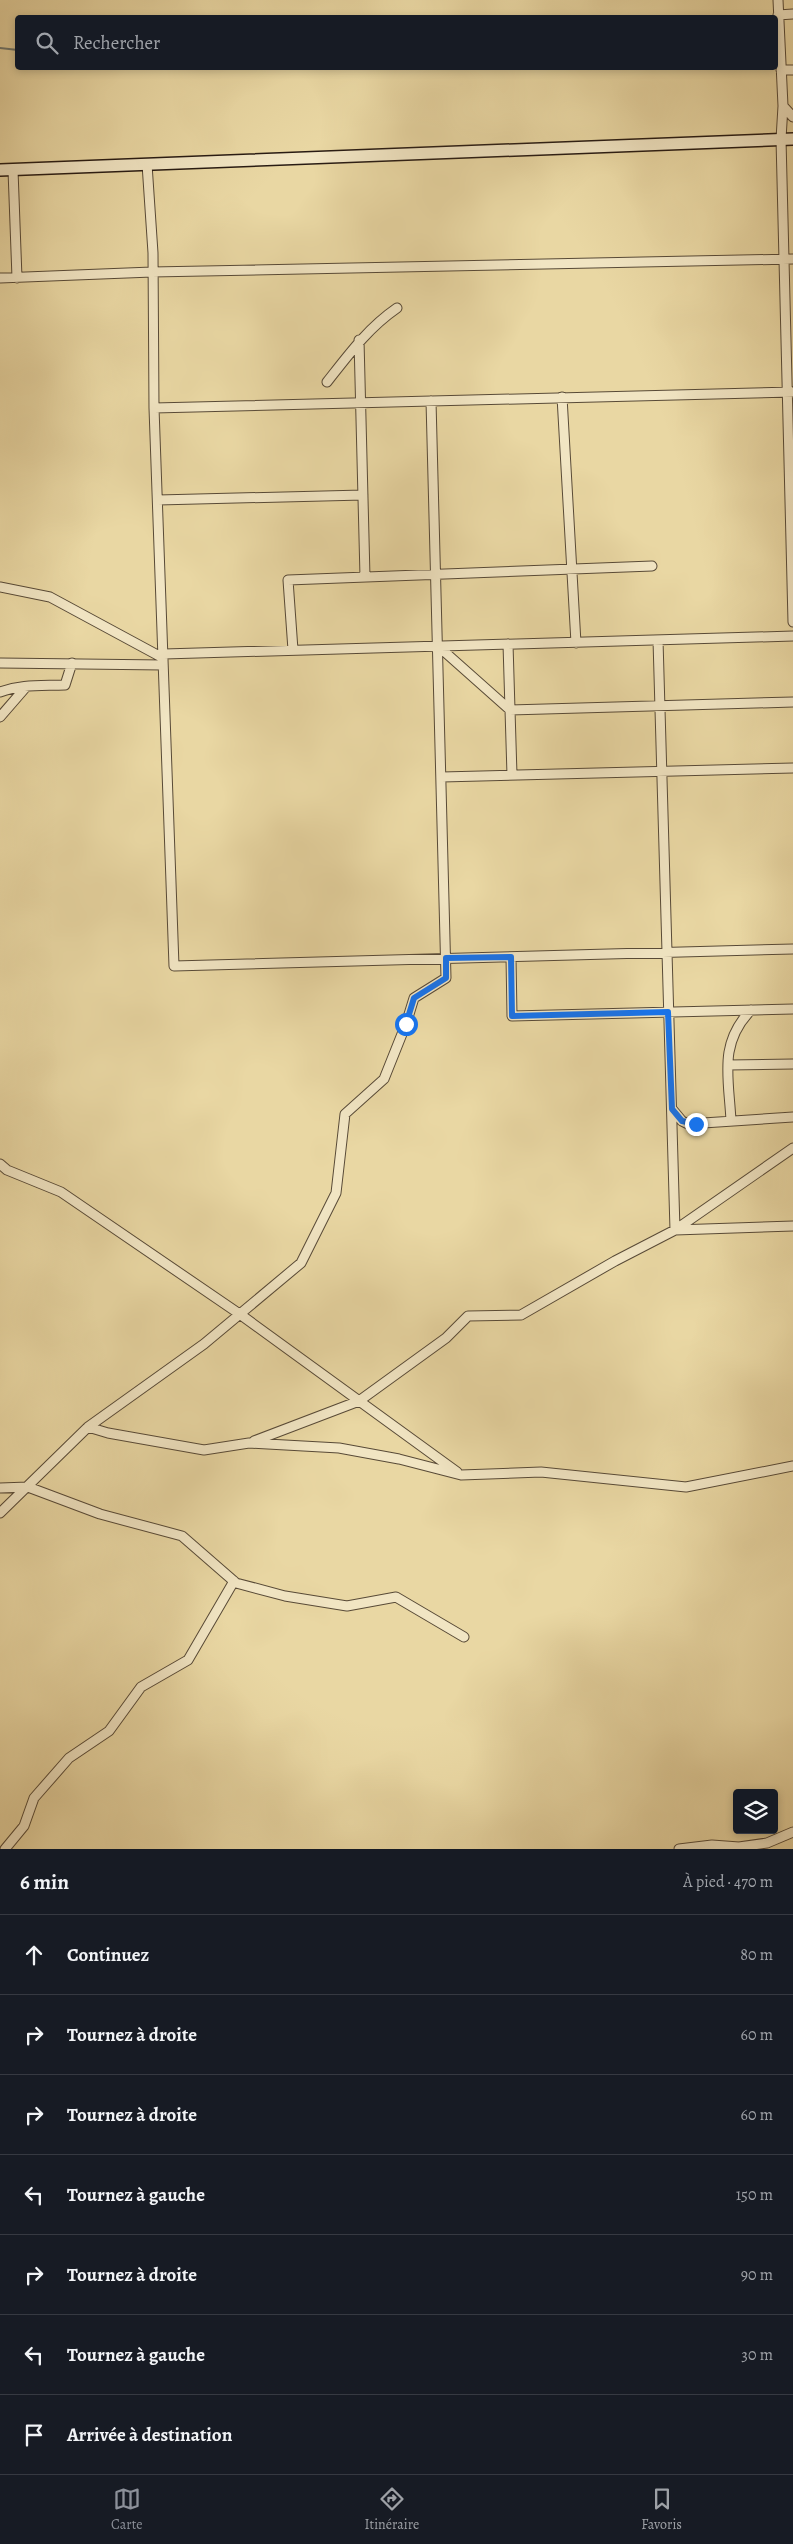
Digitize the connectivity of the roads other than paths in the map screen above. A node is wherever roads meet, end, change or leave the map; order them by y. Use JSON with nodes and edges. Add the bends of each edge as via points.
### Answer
{"nodes":[{"id":1,"x":778,"y":0,"type":"edge"},
{"id":2,"x":793,"y":14,"type":"edge"},
{"id":3,"x":778,"y":15,"type":"junction"},
{"id":4,"x":781,"y":70,"type":"junction"},
{"id":5,"x":793,"y":70,"type":"edge"},
{"id":6,"x":783,"y":106,"type":"junction"},
{"id":7,"x":793,"y":117,"type":"edge"},
{"id":8,"x":781,"y":139,"type":"junction"},
{"id":9,"x":793,"y":139,"type":"edge"},
{"id":10,"x":147,"y":164,"type":"junction"},
{"id":11,"x":0,"y":170,"type":"edge"},
{"id":12,"x":13,"y":170,"type":"junction"},
{"id":13,"x":788,"y":259,"type":"edge"},
{"id":14,"x":152,"y":272,"type":"junction"},
{"id":15,"x":0,"y":278,"type":"edge"},
{"id":16,"x":17,"y":278,"type":"junction"},
{"id":17,"x":398,"y":308,"type":"dead end"},
{"id":18,"x":359,"y":340,"type":"junction"},
{"id":19,"x":327,"y":382,"type":"dead end"},
{"id":20,"x":790,"y":392,"type":"edge"},
{"id":21,"x":562,"y":397,"type":"junction"},
{"id":22,"x":431,"y":401,"type":"junction"},
{"id":23,"x":360,"y":402,"type":"junction"},
{"id":24,"x":154,"y":408,"type":"junction"},
{"id":25,"x":791,"y":467,"type":"edge"},
{"id":26,"x":362,"y":495,"type":"junction"},
{"id":27,"x":158,"y":500,"type":"junction"},
{"id":28,"x":652,"y":566,"type":"dead end"},
{"id":29,"x":572,"y":570,"type":"junction"},
{"id":30,"x":436,"y":575,"type":"junction"},
{"id":31,"x":365,"y":577,"type":"junction"},
{"id":32,"x":0,"y":587,"type":"edge"},
{"id":33,"x":793,"y":622,"type":"edge"},
{"id":34,"x":793,"y":636,"type":"edge"},
{"id":35,"x":658,"y":640,"type":"junction"},
{"id":36,"x":576,"y":642,"type":"junction"},
{"id":37,"x":508,"y":644,"type":"junction"},
{"id":38,"x":438,"y":646,"type":"junction"},
{"id":39,"x":293,"y":650,"type":"junction"},
{"id":40,"x":163,"y":659,"type":"junction"},
{"id":41,"x":0,"y":663,"type":"edge"},
{"id":42,"x":72,"y":663,"type":"junction"},
{"id":43,"x":26,"y":687,"type":"junction"},
{"id":44,"x":0,"y":692,"type":"edge"},
{"id":45,"x":793,"y":702,"type":"edge"},
{"id":46,"x":660,"y":706,"type":"junction"},
{"id":47,"x":510,"y":710,"type":"junction"},
{"id":48,"x":0,"y":717,"type":"edge"},
{"id":49,"x":793,"y":768,"type":"edge"},
{"id":50,"x":662,"y":771,"type":"junction"},
{"id":51,"x":512,"y":775,"type":"junction"},
{"id":52,"x":442,"y":777,"type":"junction"},
{"id":53,"x":793,"y":949,"type":"edge"},
{"id":54,"x":667,"y":952,"type":"junction"},
{"id":55,"x":511,"y":957,"type":"junction"},
{"id":56,"x":446,"y":958,"type":"junction"},
{"id":57,"x":793,"y":1009,"type":"edge"},
{"id":58,"x":751,"y":1010,"type":"junction"},
{"id":59,"x":668,"y":1012,"type":"junction"},
{"id":60,"x":793,"y":1064,"type":"edge"},
{"id":61,"x":728,"y":1065,"type":"junction"},
{"id":62,"x":672,"y":1109,"type":"junction"},
{"id":63,"x":793,"y":1117,"type":"edge"},
{"id":64,"x":731,"y":1121,"type":"junction"},
{"id":65,"x":793,"y":1148,"type":"edge"},
{"id":66,"x":0,"y":1164,"type":"edge"},
{"id":67,"x":793,"y":1226,"type":"edge"},
{"id":68,"x":675,"y":1230,"type":"junction"},
{"id":69,"x":241,"y":1314,"type":"junction"},
{"id":70,"x":359,"y":1401,"type":"junction"},
{"id":71,"x":88,"y":1428,"type":"junction"},
{"id":72,"x":249,"y":1443,"type":"junction"},
{"id":73,"x":793,"y":1466,"type":"edge"},
{"id":74,"x":461,"y":1475,"type":"junction"},
{"id":75,"x":0,"y":1488,"type":"edge"},
{"id":76,"x":28,"y":1488,"type":"junction"},
{"id":77,"x":0,"y":1514,"type":"edge"},
{"id":78,"x":234,"y":1581,"type":"junction"},
{"id":79,"x":464,"y":1637,"type":"dead end"},
{"id":80,"x":793,"y":1832,"type":"edge"},
{"id":81,"x":5,"y":1849,"type":"edge"},
{"id":82,"x":679,"y":1849,"type":"edge"}],
"edges":[{"from":1,"to":3,"type":"street"},
{"from":2,"to":3,"type":"street"},
{"from":3,"to":4,"type":"street"},
{"from":4,"to":5,"type":"street"},
{"from":4,"to":6,"type":"street"},
{"from":6,"to":7,"type":"street"},
{"from":6,"to":8,"type":"street"},
{"from":8,"to":9,"type":"main road"},
{"from":8,"to":10,"type":"main road"},
{"from":8,"to":13,"type":"street"},
{"from":10,"to":12,"type":"main road"},
{"from":10,"to":14,"type":"street"},
{"from":11,"to":12,"type":"main road"},
{"from":12,"to":16,"type":"street"},
{"from":13,"to":14,"type":"street"},
{"from":13,"to":20,"type":"street"},
{"from":14,"to":16,"type":"street"},
{"from":14,"to":24,"type":"street"},
{"from":15,"to":16,"type":"street"},
{"from":17,"to":18,"type":"street","via":[[379,320]]},
{"from":18,"to":19,"type":"street"},
{"from":18,"to":23,"type":"street"},
{"from":20,"to":21,"type":"street"},
{"from":20,"to":25,"type":"street"},
{"from":21,"to":22,"type":"street"},
{"from":21,"to":29,"type":"street"},
{"from":22,"to":23,"type":"street"},
{"from":22,"to":30,"type":"street"},
{"from":23,"to":24,"type":"street"},
{"from":23,"to":26,"type":"street"},
{"from":24,"to":27,"type":"street"},
{"from":25,"to":33,"type":"street"},
{"from":26,"to":27,"type":"street"},
{"from":26,"to":31,"type":"street"},
{"from":27,"to":40,"type":"street"},
{"from":28,"to":29,"type":"street"},
{"from":29,"to":30,"type":"street"},
{"from":29,"to":36,"type":"street"},
{"from":30,"to":31,"type":"street"},
{"from":30,"to":38,"type":"street"},
{"from":31,"to":39,"type":"street","via":[[288,580]]},
{"from":32,"to":40,"type":"street","via":[[50,597]]},
{"from":34,"to":35,"type":"street"},
{"from":35,"to":36,"type":"street"},
{"from":35,"to":46,"type":"street"},
{"from":36,"to":37,"type":"street"},
{"from":37,"to":38,"type":"street"},
{"from":37,"to":47,"type":"street"},
{"from":38,"to":39,"type":"street"},
{"from":38,"to":47,"type":"street"},
{"from":38,"to":52,"type":"street"},
{"from":39,"to":40,"type":"street"},
{"from":40,"to":42,"type":"street"},
{"from":40,"to":56,"type":"street","via":[[174,966]]},
{"from":41,"to":42,"type":"street"},
{"from":42,"to":43,"type":"street","via":[[65,685]]},
{"from":43,"to":44,"type":"street","via":[[18,685]]},
{"from":43,"to":48,"type":"street"},
{"from":45,"to":46,"type":"street"},
{"from":46,"to":47,"type":"street"},
{"from":46,"to":50,"type":"street"},
{"from":47,"to":51,"type":"street"},
{"from":49,"to":50,"type":"street"},
{"from":50,"to":51,"type":"street"},
{"from":50,"to":54,"type":"street"},
{"from":51,"to":52,"type":"street"},
{"from":52,"to":56,"type":"street"},
{"from":53,"to":54,"type":"street"},
{"from":54,"to":55,"type":"street"},
{"from":54,"to":59,"type":"street"},
{"from":55,"to":56,"type":"street"},
{"from":55,"to":59,"type":"street","via":[[512,1016]]},
{"from":56,"to":69,"type":"street","via":[[446,978],[414,998],[384,1079],[345,1114],[336,1193],[301,1264]]},
{"from":57,"to":58,"type":"street"},
{"from":58,"to":59,"type":"street"},
{"from":58,"to":61,"type":"street","via":[[732,1035]]},
{"from":59,"to":62,"type":"street"},
{"from":60,"to":61,"type":"street"},
{"from":61,"to":64,"type":"street"},
{"from":62,"to":64,"type":"street","via":[[688,1124]]},
{"from":62,"to":68,"type":"street"},
{"from":63,"to":64,"type":"street"},
{"from":65,"to":68,"type":"street"},
{"from":66,"to":69,"type":"street","via":[[60,1192]]},
{"from":67,"to":68,"type":"street"},
{"from":68,"to":70,"type":"street","via":[[522,1314],[468,1316],[446,1338]]},
{"from":69,"to":70,"type":"street"},
{"from":69,"to":71,"type":"street"},
{"from":70,"to":72,"type":"street"},
{"from":70,"to":74,"type":"street"},
{"from":71,"to":72,"type":"street","via":[[204,1450]]},
{"from":71,"to":76,"type":"street"},
{"from":72,"to":74,"type":"street","via":[[339,1448]]},
{"from":73,"to":74,"type":"street","via":[[686,1487],[541,1472]]},
{"from":75,"to":76,"type":"street"},
{"from":76,"to":77,"type":"street"},
{"from":76,"to":78,"type":"street","via":[[100,1514],[182,1536]]},
{"from":78,"to":79,"type":"street","via":[[285,1596],[347,1606],[396,1597]]},
{"from":78,"to":81,"type":"street","via":[[188,1660],[141,1687],[109,1731],[69,1758],[34,1798],[24,1826]]},
{"from":80,"to":82,"type":"street","via":[[767,1843]]}]}
